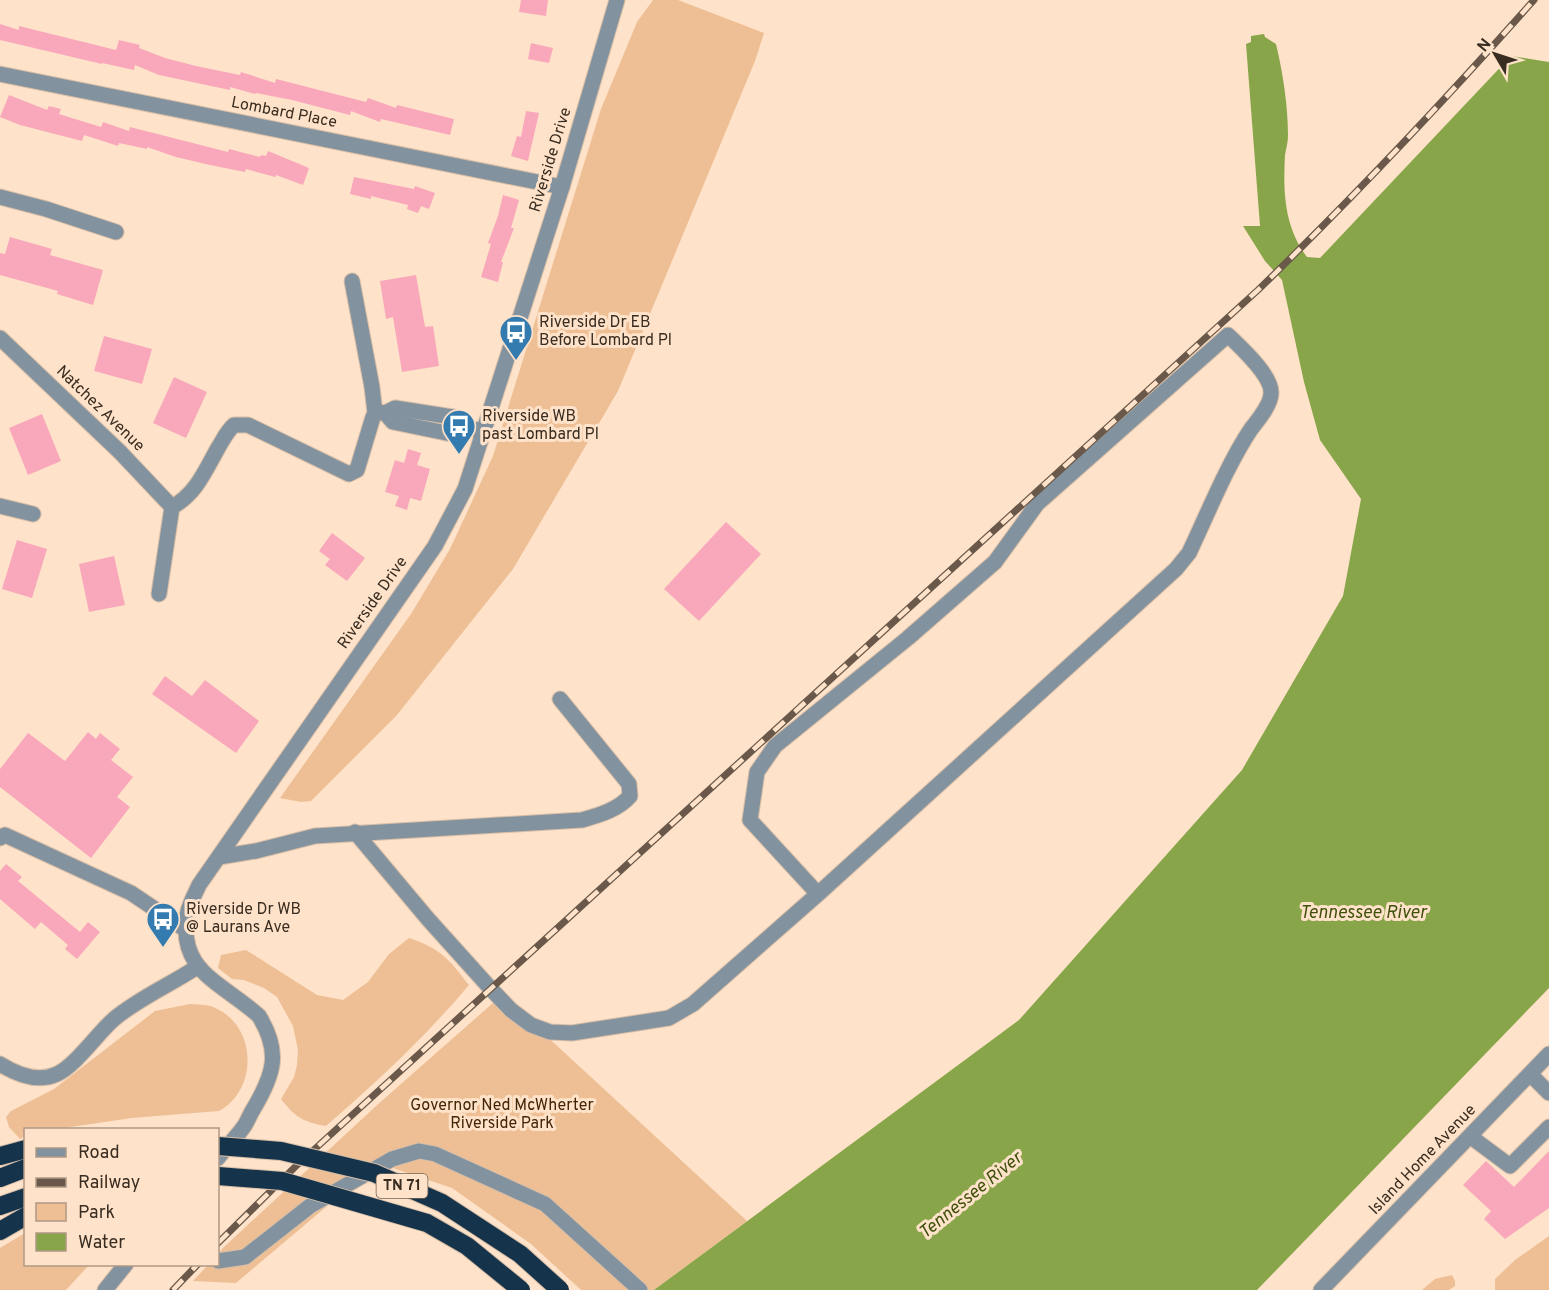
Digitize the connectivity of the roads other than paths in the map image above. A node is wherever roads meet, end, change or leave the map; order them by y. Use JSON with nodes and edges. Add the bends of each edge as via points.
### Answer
{"nodes":[{"id":1,"x":617,"y":0,"type":"edge"},
{"id":2,"x":0,"y":74,"type":"edge"},
{"id":3,"x":562,"y":187,"type":"junction"},
{"id":4,"x":0,"y":197,"type":"edge"},
{"id":5,"x":117,"y":232,"type":"dead end"},
{"id":6,"x":352,"y":281,"type":"dead end"},
{"id":7,"x":0,"y":338,"type":"edge"},
{"id":8,"x":380,"y":413,"type":"junction"},
{"id":9,"x":484,"y":431,"type":"junction"},
{"id":10,"x":156,"y":490,"type":"junction"},
{"id":11,"x":193,"y":493,"type":"junction"},
{"id":12,"x":0,"y":506,"type":"edge"},
{"id":13,"x":172,"y":507,"type":"junction"},
{"id":14,"x":33,"y":514,"type":"dead end"},
{"id":15,"x":159,"y":594,"type":"dead end"},
{"id":16,"x":560,"y":699,"type":"dead end"},
{"id":17,"x":355,"y":832,"type":"junction"},
{"id":18,"x":0,"y":838,"type":"edge"},
{"id":19,"x":219,"y":857,"type":"junction"},
{"id":20,"x":818,"y":894,"type":"junction"},
{"id":21,"x":186,"y":930,"type":"junction"},
{"id":22,"x":197,"y":967,"type":"junction"},
{"id":23,"x":1549,"y":1054,"type":"edge"},
{"id":24,"x":0,"y":1064,"type":"edge"},
{"id":25,"x":1530,"y":1074,"type":"junction"},
{"id":26,"x":1549,"y":1093,"type":"edge"},
{"id":27,"x":1549,"y":1127,"type":"edge"},
{"id":28,"x":1471,"y":1137,"type":"junction"},
{"id":29,"x":219,"y":1146,"type":"edge"},
{"id":30,"x":24,"y":1150,"type":"edge"},
{"id":31,"x":0,"y":1156,"type":"edge"},
{"id":32,"x":219,"y":1157,"type":"edge"},
{"id":33,"x":24,"y":1169,"type":"edge"},
{"id":34,"x":219,"y":1176,"type":"edge"},
{"id":35,"x":0,"y":1178,"type":"edge"},
{"id":36,"x":24,"y":1198,"type":"edge"},
{"id":37,"x":0,"y":1206,"type":"edge"},
{"id":38,"x":24,"y":1217,"type":"edge"},
{"id":39,"x":0,"y":1231,"type":"edge"},
{"id":40,"x":219,"y":1261,"type":"edge"},
{"id":41,"x":124,"y":1266,"type":"edge"},
{"id":42,"x":105,"y":1290,"type":"edge"},
{"id":43,"x":521,"y":1290,"type":"edge"},
{"id":44,"x":560,"y":1290,"type":"edge"},
{"id":45,"x":640,"y":1290,"type":"edge"},
{"id":46,"x":1321,"y":1290,"type":"edge"}],
"edges":[{"from":1,"to":3,"type":"street","name":"Riverside Drive"},
{"from":2,"to":3,"type":"street","name":"Lombard Place"},
{"from":3,"to":9,"type":"street","name":"Riverside Drive"},
{"from":4,"to":5,"type":"street"},
{"from":6,"to":8,"type":"street"},
{"from":7,"to":10,"type":"street","name":"Natchez Avenue"},
{"from":8,"to":9,"type":"street","via":[[395,408],[459,418],[466,428]]},
{"from":8,"to":11,"type":"street","via":[[357,471],[349,474],[248,425],[234,425]]},
{"from":9,"to":19,"type":"street","name":"Riverside Drive","via":[[465,489],[435,546]]},
{"from":10,"to":11,"type":"street"},
{"from":10,"to":13,"type":"street","name":"Natchez Avenue"},
{"from":11,"to":13,"type":"street"},
{"from":12,"to":14,"type":"street"},
{"from":13,"to":15,"type":"street"},
{"from":16,"to":17,"type":"street","via":[[629,784],[630,796],[624,803],[582,820]]},
{"from":17,"to":19,"type":"street","via":[[315,836]]},
{"from":17,"to":20,"type":"street","via":[[511,1010],[531,1025],[550,1032],[572,1033],[669,1018],[693,1004]]},
{"from":18,"to":21,"type":"street","via":[[12,839],[131,893]]},
{"from":19,"to":21,"type":"street","name":"Riverside Drive","via":[[199,885],[188,911]]},
{"from":20,"to":20,"type":"street","via":[[1189,553],[1271,393],[1258,366],[1228,334],[1037,504],[995,561],[775,746],[757,772],[750,820]]},
{"from":21,"to":22,"type":"street","name":"Riverside Drive"},
{"from":22,"to":24,"type":"street","via":[[115,1019],[57,1074],[36,1078]]},
{"from":22,"to":32,"type":"street","via":[[259,1016],[272,1045],[268,1083],[244,1127]]},
{"from":23,"to":25,"type":"street","name":"Island Home Avenue"},
{"from":25,"to":26,"type":"street"},
{"from":25,"to":28,"type":"street","name":"Island Home Avenue"},
{"from":27,"to":28,"type":"street","via":[[1510,1166]]},
{"from":28,"to":46,"type":"street","name":"Island Home Avenue"},
{"from":29,"to":44,"type":"highway","number":"TN 71","bridge":true,"via":[[281,1151],[374,1173],[442,1203],[520,1254]]},
{"from":30,"to":31,"type":"highway"},
{"from":33,"to":35,"type":"highway"},
{"from":34,"to":43,"type":"highway","number":"TN 71","bridge":true,"via":[[282,1181],[427,1223],[467,1246]]},
{"from":36,"to":37,"type":"highway"},
{"from":38,"to":39,"type":"highway"},
{"from":40,"to":45,"type":"street","via":[[245,1257],[310,1206],[392,1159],[419,1151],[435,1154],[545,1204]]},
{"from":41,"to":42,"type":"street"}]}
